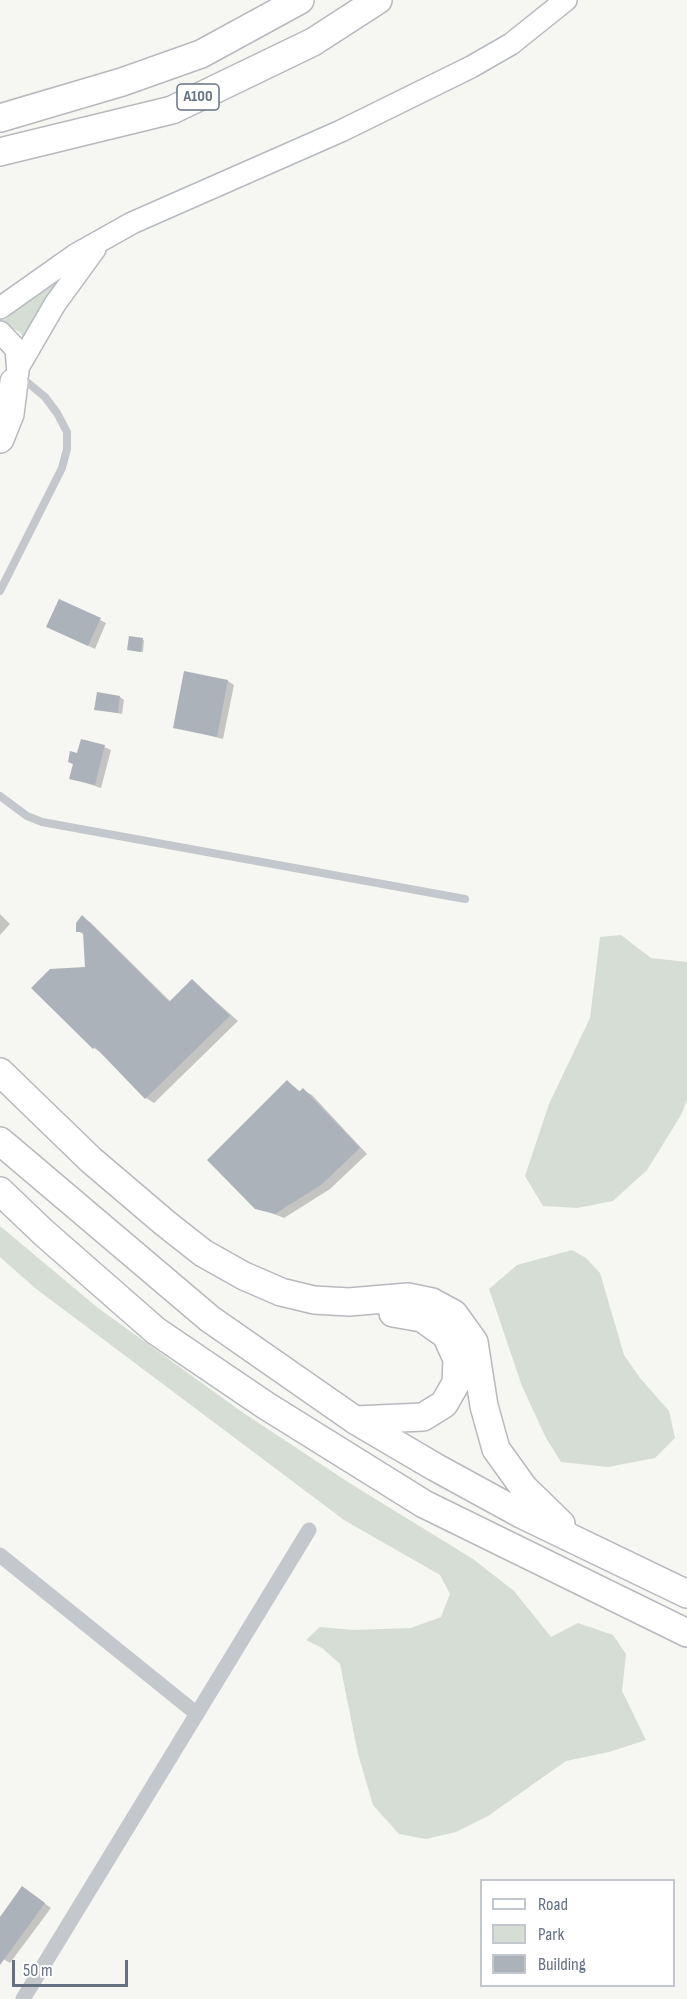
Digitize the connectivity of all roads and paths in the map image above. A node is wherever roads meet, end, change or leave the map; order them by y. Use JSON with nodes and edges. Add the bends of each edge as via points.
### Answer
{"nodes":[{"id":1,"x":300,"y":0,"type":"edge"},
{"id":2,"x":378,"y":0,"type":"edge"},
{"id":3,"x":566,"y":0,"type":"edge"},
{"id":4,"x":32,"y":108,"type":"junction"},
{"id":5,"x":172,"y":110,"type":"junction"},
{"id":6,"x":0,"y":111,"type":"edge"},
{"id":7,"x":0,"y":118,"type":"edge"},
{"id":8,"x":0,"y":152,"type":"edge"},
{"id":9,"x":0,"y":164,"type":"edge"},
{"id":10,"x":102,"y":240,"type":"junction"},
{"id":11,"x":0,"y":308,"type":"edge"},
{"id":12,"x":0,"y":332,"type":"edge"},
{"id":13,"x":13,"y":380,"type":"edge"},
{"id":14,"x":0,"y":439,"type":"edge"},
{"id":15,"x":0,"y":591,"type":"edge"},
{"id":16,"x":0,"y":796,"type":"edge"},
{"id":17,"x":465,"y":899,"type":"dead end"},
{"id":18,"x":0,"y":1072,"type":"edge"},
{"id":19,"x":0,"y":1096,"type":"edge"},
{"id":20,"x":0,"y":1141,"type":"edge"},
{"id":21,"x":0,"y":1191,"type":"edge"},
{"id":22,"x":0,"y":1201,"type":"edge"},
{"id":23,"x":44,"y":1233,"type":"junction"},
{"id":24,"x":355,"y":1420,"type":"junction"},
{"id":25,"x":309,"y":1530,"type":"dead end"},
{"id":26,"x":580,"y":1542,"type":"junction"},
{"id":27,"x":0,"y":1555,"type":"edge"},
{"id":28,"x":687,"y":1594,"type":"edge"},
{"id":29,"x":687,"y":1633,"type":"edge"},
{"id":30,"x":197,"y":1714,"type":"junction"},
{"id":31,"x":23,"y":1999,"type":"edge"}],
"edges":[{"from":1,"to":4,"type":"highway","name":"A100","number":"A100","via":[[201,54],[111,86]]},
{"from":2,"to":5,"type":"highway","number":"A100","via":[[313,42]]},
{"from":3,"to":10,"type":"main road","via":[[511,44],[471,67]]},
{"from":4,"to":6,"type":"highway"},
{"from":4,"to":7,"type":"highway","number":"A100"},
{"from":5,"to":8,"type":"highway","number":"A100"},
{"from":5,"to":9,"type":"highway","number":"A100"},
{"from":10,"to":11,"type":"main road"},
{"from":10,"to":13,"type":"main road","via":[[70,281]]},
{"from":12,"to":13,"type":"main road","via":[[16,349]]},
{"from":13,"to":14,"type":"highway","via":[[10,414]]},
{"from":13,"to":15,"type":"lane","via":[[45,397],[67,432],[67,449],[62,468]]},
{"from":16,"to":17,"type":"lane","via":[[42,822]]},
{"from":18,"to":26,"type":"highway","via":[[91,1160],[165,1223],[203,1253],[244,1276],[281,1292],[314,1300],[349,1302],[408,1297],[432,1302],[454,1314],[474,1342],[484,1406],[496,1449],[524,1488]]},
{"from":19,"to":24,"type":"highway","via":[[82,1172],[218,1282],[278,1311],[328,1317],[412,1315],[447,1335],[455,1350],[457,1375],[449,1398],[438,1409],[415,1419]]},
{"from":20,"to":24,"type":"highway","via":[[210,1319]]},
{"from":21,"to":23,"type":"highway"},
{"from":22,"to":23,"type":"highway"},
{"from":23,"to":29,"type":"highway","via":[[156,1331],[265,1405],[424,1504]]},
{"from":24,"to":26,"type":"highway","via":[[435,1467]]},
{"from":25,"to":30,"type":"street"},
{"from":26,"to":28,"type":"highway"},
{"from":27,"to":30,"type":"street"},
{"from":30,"to":31,"type":"street"}]}
